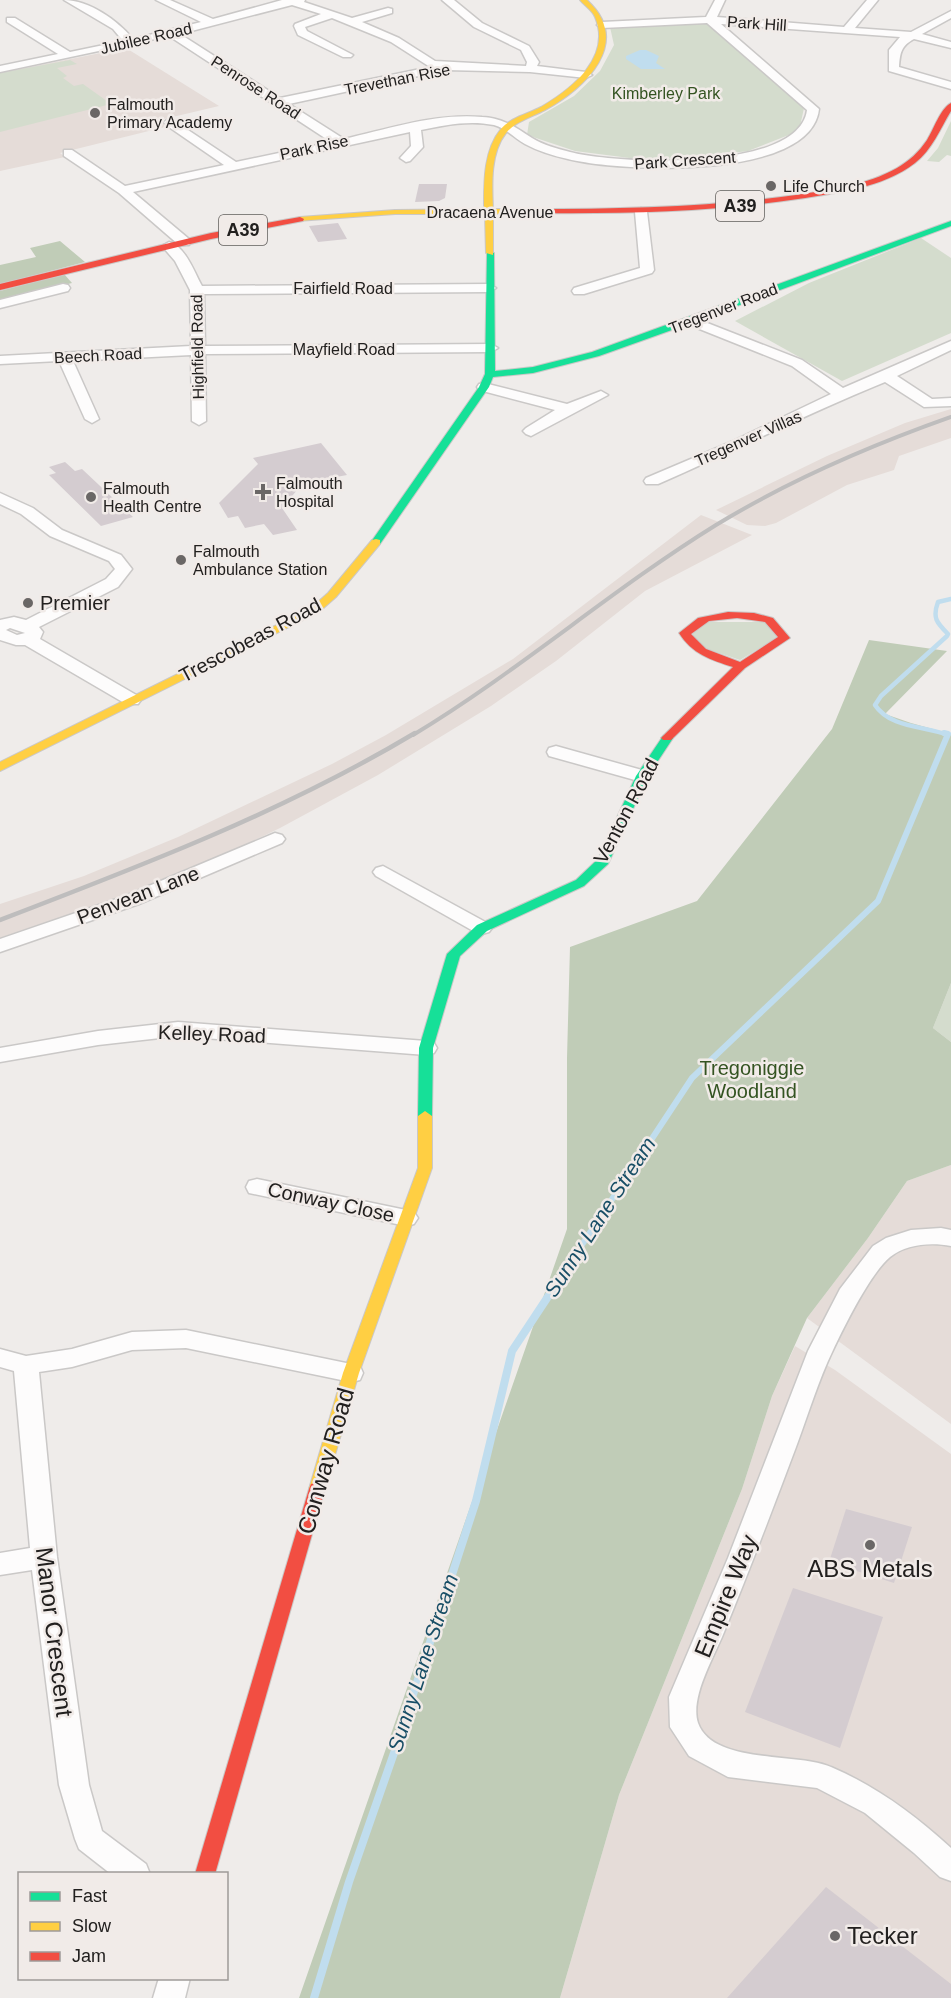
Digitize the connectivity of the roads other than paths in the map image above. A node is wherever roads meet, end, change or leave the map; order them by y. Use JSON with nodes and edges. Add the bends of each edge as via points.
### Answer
{"nodes":[{"id":1,"x":69,"y":0,"type":"edge"},
{"id":2,"x":161,"y":0,"type":"edge"},
{"id":3,"x":447,"y":0,"type":"edge"},
{"id":4,"x":583,"y":0,"type":"edge"},
{"id":5,"x":720,"y":0,"type":"edge"},
{"id":6,"x":873,"y":0,"type":"edge"},
{"id":7,"x":293,"y":1,"type":"edge"},
{"id":8,"x":388,"y":11,"type":"dead end"},
{"id":9,"x":332,"y":14,"type":"junction"},
{"id":10,"x":951,"y":14,"type":"edge"},
{"id":11,"x":11,"y":20,"type":"dead end"},
{"id":12,"x":710,"y":20,"type":"junction"},
{"id":13,"x":211,"y":22,"type":"junction"},
{"id":14,"x":352,"y":22,"type":"junction"},
{"id":15,"x":602,"y":25,"type":"junction"},
{"id":16,"x":848,"y":29,"type":"junction"},
{"id":17,"x":171,"y":33,"type":"junction"},
{"id":18,"x":912,"y":35,"type":"junction"},
{"id":19,"x":130,"y":43,"type":"junction"},
{"id":20,"x":951,"y":45,"type":"edge"},
{"id":21,"x":347,"y":55,"type":"dead end"},
{"id":22,"x":69,"y":56,"type":"junction"},
{"id":23,"x":446,"y":67,"type":"junction"},
{"id":24,"x":0,"y":69,"type":"edge"},
{"id":25,"x":530,"y":69,"type":"junction"},
{"id":26,"x":586,"y":75,"type":"junction"},
{"id":27,"x":951,"y":86,"type":"edge"},
{"id":28,"x":280,"y":102,"type":"junction"},
{"id":29,"x":951,"y":105,"type":"edge"},
{"id":30,"x":170,"y":122,"type":"dead end"},
{"id":31,"x":414,"y":126,"type":"junction"},
{"id":32,"x":507,"y":126,"type":"junction"},
{"id":33,"x":340,"y":142,"type":"junction"},
{"id":34,"x":68,"y":153,"type":"dead end"},
{"id":35,"x":406,"y":158,"type":"dead end"},
{"id":36,"x":232,"y":165,"type":"junction"},
{"id":37,"x":123,"y":190,"type":"junction"},
{"id":38,"x":491,"y":211,"type":"junction"},
{"id":39,"x":641,"y":212,"type":"junction"},
{"id":40,"x":951,"y":223,"type":"edge"},
{"id":41,"x":184,"y":242,"type":"junction"},
{"id":42,"x":169,"y":246,"type":"junction"},
{"id":43,"x":0,"y":287,"type":"edge"},
{"id":44,"x":63,"y":288,"type":"dead end"},
{"id":45,"x":489,"y":288,"type":"junction"},
{"id":46,"x":197,"y":290,"type":"junction"},
{"id":47,"x":579,"y":291,"type":"dead end"},
{"id":48,"x":0,"y":304,"type":"edge"},
{"id":49,"x":692,"y":321,"type":"junction"},
{"id":50,"x":951,"y":345,"type":"edge"},
{"id":51,"x":491,"y":348,"type":"junction"},
{"id":52,"x":197,"y":350,"type":"junction"},
{"id":53,"x":65,"y":358,"type":"junction"},
{"id":54,"x":0,"y":360,"type":"edge"},
{"id":55,"x":886,"y":376,"type":"junction"},
{"id":56,"x":487,"y":380,"type":"junction"},
{"id":57,"x":844,"y":393,"type":"junction"},
{"id":58,"x":601,"y":395,"type":"dead end"},
{"id":59,"x":951,"y":402,"type":"edge"},
{"id":60,"x":568,"y":409,"type":"junction"},
{"id":61,"x":92,"y":419,"type":"dead end"},
{"id":62,"x":199,"y":421,"type":"dead end"},
{"id":63,"x":531,"y":431,"type":"dead end"},
{"id":64,"x":652,"y":481,"type":"dead end"},
{"id":65,"x":0,"y":498,"type":"edge"},
{"id":66,"x":1,"y":630,"type":"edge"},
{"id":67,"x":27,"y":633,"type":"junction"},
{"id":68,"x":741,"y":666,"type":"junction"},
{"id":69,"x":132,"y":700,"type":"junction"},
{"id":70,"x":556,"y":752,"type":"dead end"},
{"id":71,"x":0,"y":767,"type":"edge"},
{"id":72,"x":642,"y":776,"type":"junction"},
{"id":73,"x":274,"y":839,"type":"dead end"},
{"id":74,"x":383,"y":872,"type":"dead end"},
{"id":75,"x":482,"y":928,"type":"junction"},
{"id":76,"x":0,"y":946,"type":"edge"},
{"id":77,"x":426,"y":1048,"type":"junction"},
{"id":78,"x":0,"y":1055,"type":"edge"},
{"id":79,"x":257,"y":1187,"type":"dead end"},
{"id":80,"x":406,"y":1218,"type":"junction"},
{"id":81,"x":951,"y":1238,"type":"edge"},
{"id":82,"x":0,"y":1358,"type":"edge"},
{"id":83,"x":27,"y":1365,"type":"junction"},
{"id":84,"x":351,"y":1373,"type":"junction"},
{"id":85,"x":44,"y":1557,"type":"junction"},
{"id":86,"x":0,"y":1564,"type":"edge"},
{"id":87,"x":951,"y":1867,"type":"edge"},
{"id":88,"x":132,"y":1872,"type":"edge"},
{"id":89,"x":206,"y":1872,"type":"edge"},
{"id":90,"x":174,"y":1980,"type":"edge"},
{"id":91,"x":169,"y":1998,"type":"edge"}],
"edges":[{"from":1,"to":19,"type":"street","via":[[117,27]]},
{"from":2,"to":13,"type":"street"},
{"from":3,"to":25,"type":"street","via":[[478,25],[525,48],[533,63]]},
{"from":4,"to":15,"type":"street"},
{"from":5,"to":12,"type":"street"},
{"from":6,"to":16,"type":"street"},
{"from":7,"to":9,"type":"street"},
{"from":7,"to":13,"type":"street","name":"Jubilee Road"},
{"from":8,"to":14,"type":"street"},
{"from":9,"to":14,"type":"street"},
{"from":9,"to":21,"type":"street","via":[[300,26],[302,33]]},
{"from":10,"to":18,"type":"street"},
{"from":11,"to":22,"type":"street"},
{"from":12,"to":15,"type":"street","name":"Park Hill"},
{"from":12,"to":16,"type":"street","name":"Park Hill"},
{"from":12,"to":32,"type":"street","name":"Park Crescent","via":[[813,109],[813,118],[801,132],[770,150],[733,159],[659,165],[612,164],[570,156],[528,140]]},
{"from":13,"to":17,"type":"street","name":"Jubilee Road"},
{"from":14,"to":23,"type":"street","via":[[395,40],[431,64]]},
{"from":15,"to":26,"type":"street","via":[[604,44],[600,57]]},
{"from":16,"to":18,"type":"street","name":"Park Hill"},
{"from":17,"to":19,"type":"street","name":"Jubilee Road"},
{"from":17,"to":28,"type":"street","name":"Penrose Road"},
{"from":18,"to":20,"type":"street","name":"Park Hill"},
{"from":18,"to":27,"type":"street","via":[[895,50],[893,69]]},
{"from":19,"to":22,"type":"street","name":"Jubilee Road"},
{"from":22,"to":24,"type":"street","name":"Jubilee Road"},
{"from":23,"to":25,"type":"street","name":"Trevethan Rise"},
{"from":23,"to":28,"type":"street","name":"Trevethan Rise"},
{"from":25,"to":26,"type":"street","name":"Trevethan Rise"},
{"from":26,"to":32,"type":"street","via":[[565,94]]},
{"from":28,"to":33,"type":"street","name":"Penrose Road"},
{"from":29,"to":39,"type":"street","name":"Dracaena Avenue","number":"A39","via":[[924,150],[912,162],[868,182],[765,203]]},
{"from":30,"to":36,"type":"street"},
{"from":31,"to":32,"type":"street","name":"Park Rise","via":[[450,120]]},
{"from":31,"to":33,"type":"street","name":"Park Rise"},
{"from":31,"to":35,"type":"street","via":[[417,147]]},
{"from":32,"to":38,"type":"street","via":[[490,158]]},
{"from":33,"to":36,"type":"street","name":"Park Rise"},
{"from":34,"to":37,"type":"street"},
{"from":36,"to":37,"type":"street","name":"Park Rise"},
{"from":37,"to":41,"type":"street"},
{"from":38,"to":39,"type":"street","name":"Dracaena Avenue","number":"A39"},
{"from":38,"to":41,"type":"street","name":"Dracaena Avenue","number":"A39","via":[[334,215]]},
{"from":38,"to":45,"type":"street"},
{"from":39,"to":47,"type":"street","via":[[647,270]]},
{"from":40,"to":49,"type":"street","name":"Tregenver Road","via":[[885,244]]},
{"from":41,"to":42,"type":"street","name":"Dracaena Avenue","number":"A39"},
{"from":42,"to":43,"type":"street","name":"Dracaena Avenue","number":"A39"},
{"from":42,"to":46,"type":"street","name":"Highfield Road","via":[[182,259]]},
{"from":44,"to":48,"type":"street"},
{"from":45,"to":46,"type":"street","name":"Fairfield Road"},
{"from":45,"to":51,"type":"street"},
{"from":46,"to":52,"type":"street","name":"Highfield Road"},
{"from":49,"to":56,"type":"street","name":"Tregenver Road","via":[[568,363]]},
{"from":49,"to":57,"type":"street","via":[[797,363]]},
{"from":50,"to":55,"type":"street","name":"Tregenver Villas"},
{"from":51,"to":52,"type":"street","name":"Mayfield Road"},
{"from":51,"to":56,"type":"street"},
{"from":52,"to":53,"type":"street","name":"Beech Road"},
{"from":52,"to":62,"type":"street","name":"Highfield Road"},
{"from":53,"to":54,"type":"street","name":"Beech Road"},
{"from":53,"to":61,"type":"street"},
{"from":55,"to":57,"type":"street","name":"Tregenver Villas"},
{"from":55,"to":59,"type":"street","via":[[929,404]]},
{"from":56,"to":60,"type":"street"},
{"from":56,"to":69,"type":"street","name":"Trescobeas Road","via":[[376,543],[332,595],[315,610]]},
{"from":57,"to":64,"type":"street","name":"Tregenver Villas"},
{"from":58,"to":60,"type":"street"},
{"from":60,"to":63,"type":"street"},
{"from":65,"to":67,"type":"street","via":[[27,511],[56,533],[115,558],[124,568],[112,583]]},
{"from":66,"to":67,"type":"street","via":[[14,641]]},
{"from":67,"to":69,"type":"street"},
{"from":68,"to":68,"type":"street","name":"Venton Road","via":[[694,648],[685,633],[702,620],[714,617],[766,618],[783,638]]},
{"from":68,"to":72,"type":"street","name":"Venton Road","via":[[670,734]]},
{"from":69,"to":71,"type":"street","name":"Trescobeas Road"},
{"from":70,"to":72,"type":"street"},
{"from":72,"to":75,"type":"street","name":"Venton Road","via":[[604,861],[580,884]]},
{"from":73,"to":76,"type":"street","name":"Penvean Lane","via":[[132,900]]},
{"from":74,"to":75,"type":"street"},
{"from":75,"to":77,"type":"street","name":"Venton Road","via":[[454,954]]},
{"from":77,"to":78,"type":"street","name":"Kelley Road","via":[[178,1029]]},
{"from":77,"to":80,"type":"street","name":"Conway Road","via":[[425,1168]]},
{"from":79,"to":80,"type":"street","name":"Conway Close"},
{"from":80,"to":84,"type":"street","name":"Conway Road"},
{"from":81,"to":87,"type":"street","name":"Empire Way","via":[[911,1238],[894,1244],[881,1252],[849,1295],[820,1351],[683,1697],[684,1728],[699,1748],[728,1764],[821,1776],[875,1804]]},
{"from":82,"to":83,"type":"street"},
{"from":83,"to":84,"type":"street","via":[[72,1358],[132,1341],[186,1339]]},
{"from":83,"to":85,"type":"street","name":"Manor Crescent"},
{"from":84,"to":89,"type":"street","name":"Conway Road"},
{"from":85,"to":86,"type":"street"},
{"from":85,"to":88,"type":"street","name":"Manor Crescent","via":[[74,1785],[90,1839]]},
{"from":90,"to":91,"type":"street"}]}
